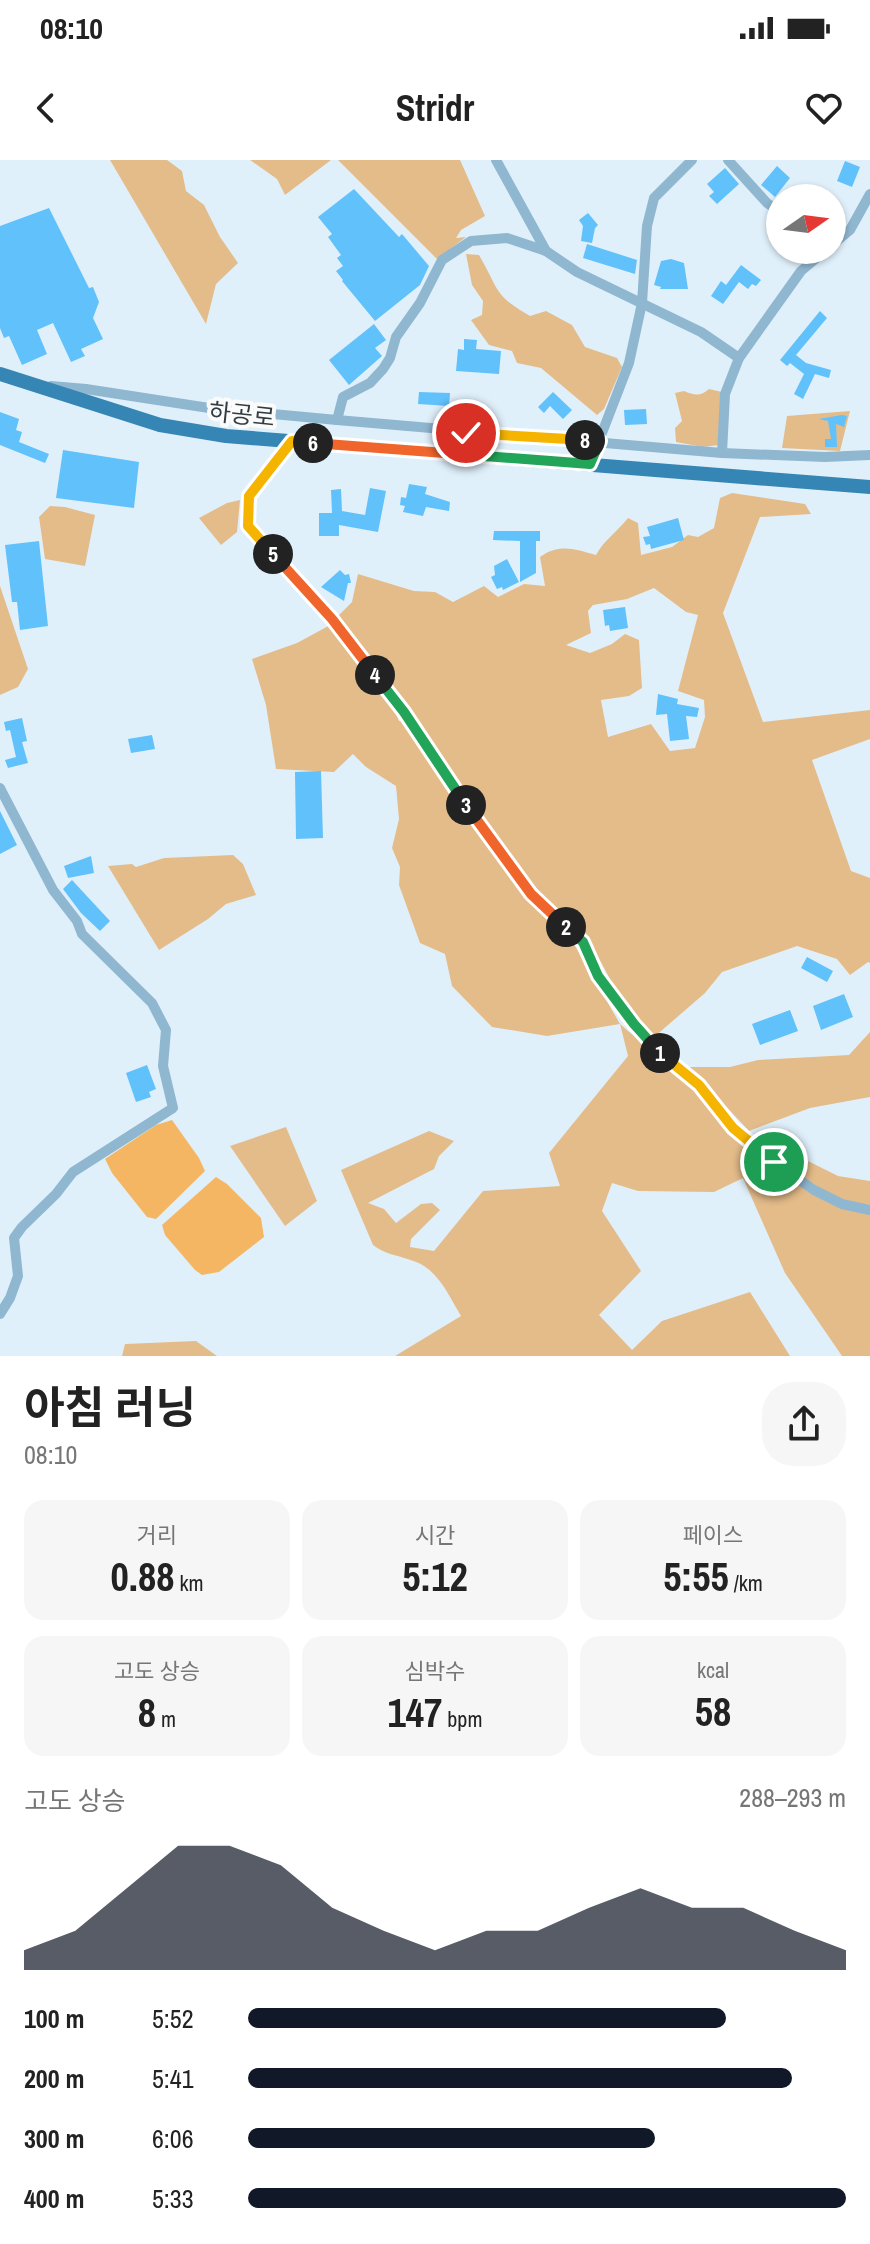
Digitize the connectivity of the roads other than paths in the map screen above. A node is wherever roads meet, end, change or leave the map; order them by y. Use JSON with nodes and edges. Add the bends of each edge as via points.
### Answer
{"nodes":[{"id":1,"x":496,"y":160,"type":"edge"},
{"id":2,"x":692,"y":160,"type":"edge"},
{"id":3,"x":728,"y":160,"type":"edge"},
{"id":4,"x":870,"y":194,"type":"edge"},
{"id":5,"x":766,"y":202,"type":"edge"},
{"id":6,"x":846,"y":233,"type":"edge"},
{"id":7,"x":546,"y":251,"type":"junction"},
{"id":8,"x":809,"y":264,"type":"edge"},
{"id":9,"x":642,"y":303,"type":"junction"},
{"id":10,"x":739,"y":358,"type":"junction"},
{"id":11,"x":0,"y":374,"type":"edge"},
{"id":12,"x":36,"y":385,"type":"junction"},
{"id":13,"x":337,"y":420,"type":"junction"},
{"id":14,"x":292,"y":441,"type":"junction"},
{"id":15,"x":600,"y":441,"type":"junction"},
{"id":16,"x":722,"y":453,"type":"junction"},
{"id":17,"x":870,"y":455,"type":"edge"},
{"id":18,"x":590,"y":464,"type":"junction"},
{"id":19,"x":870,"y":487,"type":"edge"},
{"id":20,"x":0,"y":788,"type":"edge"},
{"id":21,"x":870,"y":1210,"type":"edge"},
{"id":22,"x":0,"y":1314,"type":"edge"}],
"edges":[{"from":1,"to":7,"type":"street"},
{"from":2,"to":9,"type":"street","via":[[654,198]]},
{"from":3,"to":5,"type":"street"},
{"from":4,"to":6,"type":"street"},
{"from":7,"to":9,"type":"street"},
{"from":7,"to":13,"type":"street","via":[[507,238],[471,241],[442,260],[396,337],[390,358],[370,383],[343,397]]},
{"from":8,"to":10,"type":"street"},
{"from":9,"to":10,"type":"street"},
{"from":9,"to":15,"type":"street","via":[[629,363]]},
{"from":10,"to":16,"type":"street","via":[[725,394]]},
{"from":11,"to":12,"type":"main road","name":"하공로"},
{"from":12,"to":13,"type":"street"},
{"from":12,"to":14,"type":"main road","name":"하공로","via":[[160,425]]},
{"from":13,"to":15,"type":"street"},
{"from":14,"to":18,"type":"main road","name":"하공로"},
{"from":14,"to":21,"type":"street","via":[[249,496],[248,526],[332,619],[531,894],[583,942],[598,976],[659,1053],[699,1085],[733,1128],[774,1162],[814,1190]]},
{"from":15,"to":16,"type":"street"},
{"from":15,"to":18,"type":"street"},
{"from":16,"to":17,"type":"street"},
{"from":18,"to":19,"type":"main road","name":"하공로"},
{"from":20,"to":22,"type":"street","via":[[82,934],[158,1014],[166,1030],[163,1066],[173,1108],[73,1172],[22,1227],[14,1238],[18,1276]]}]}
